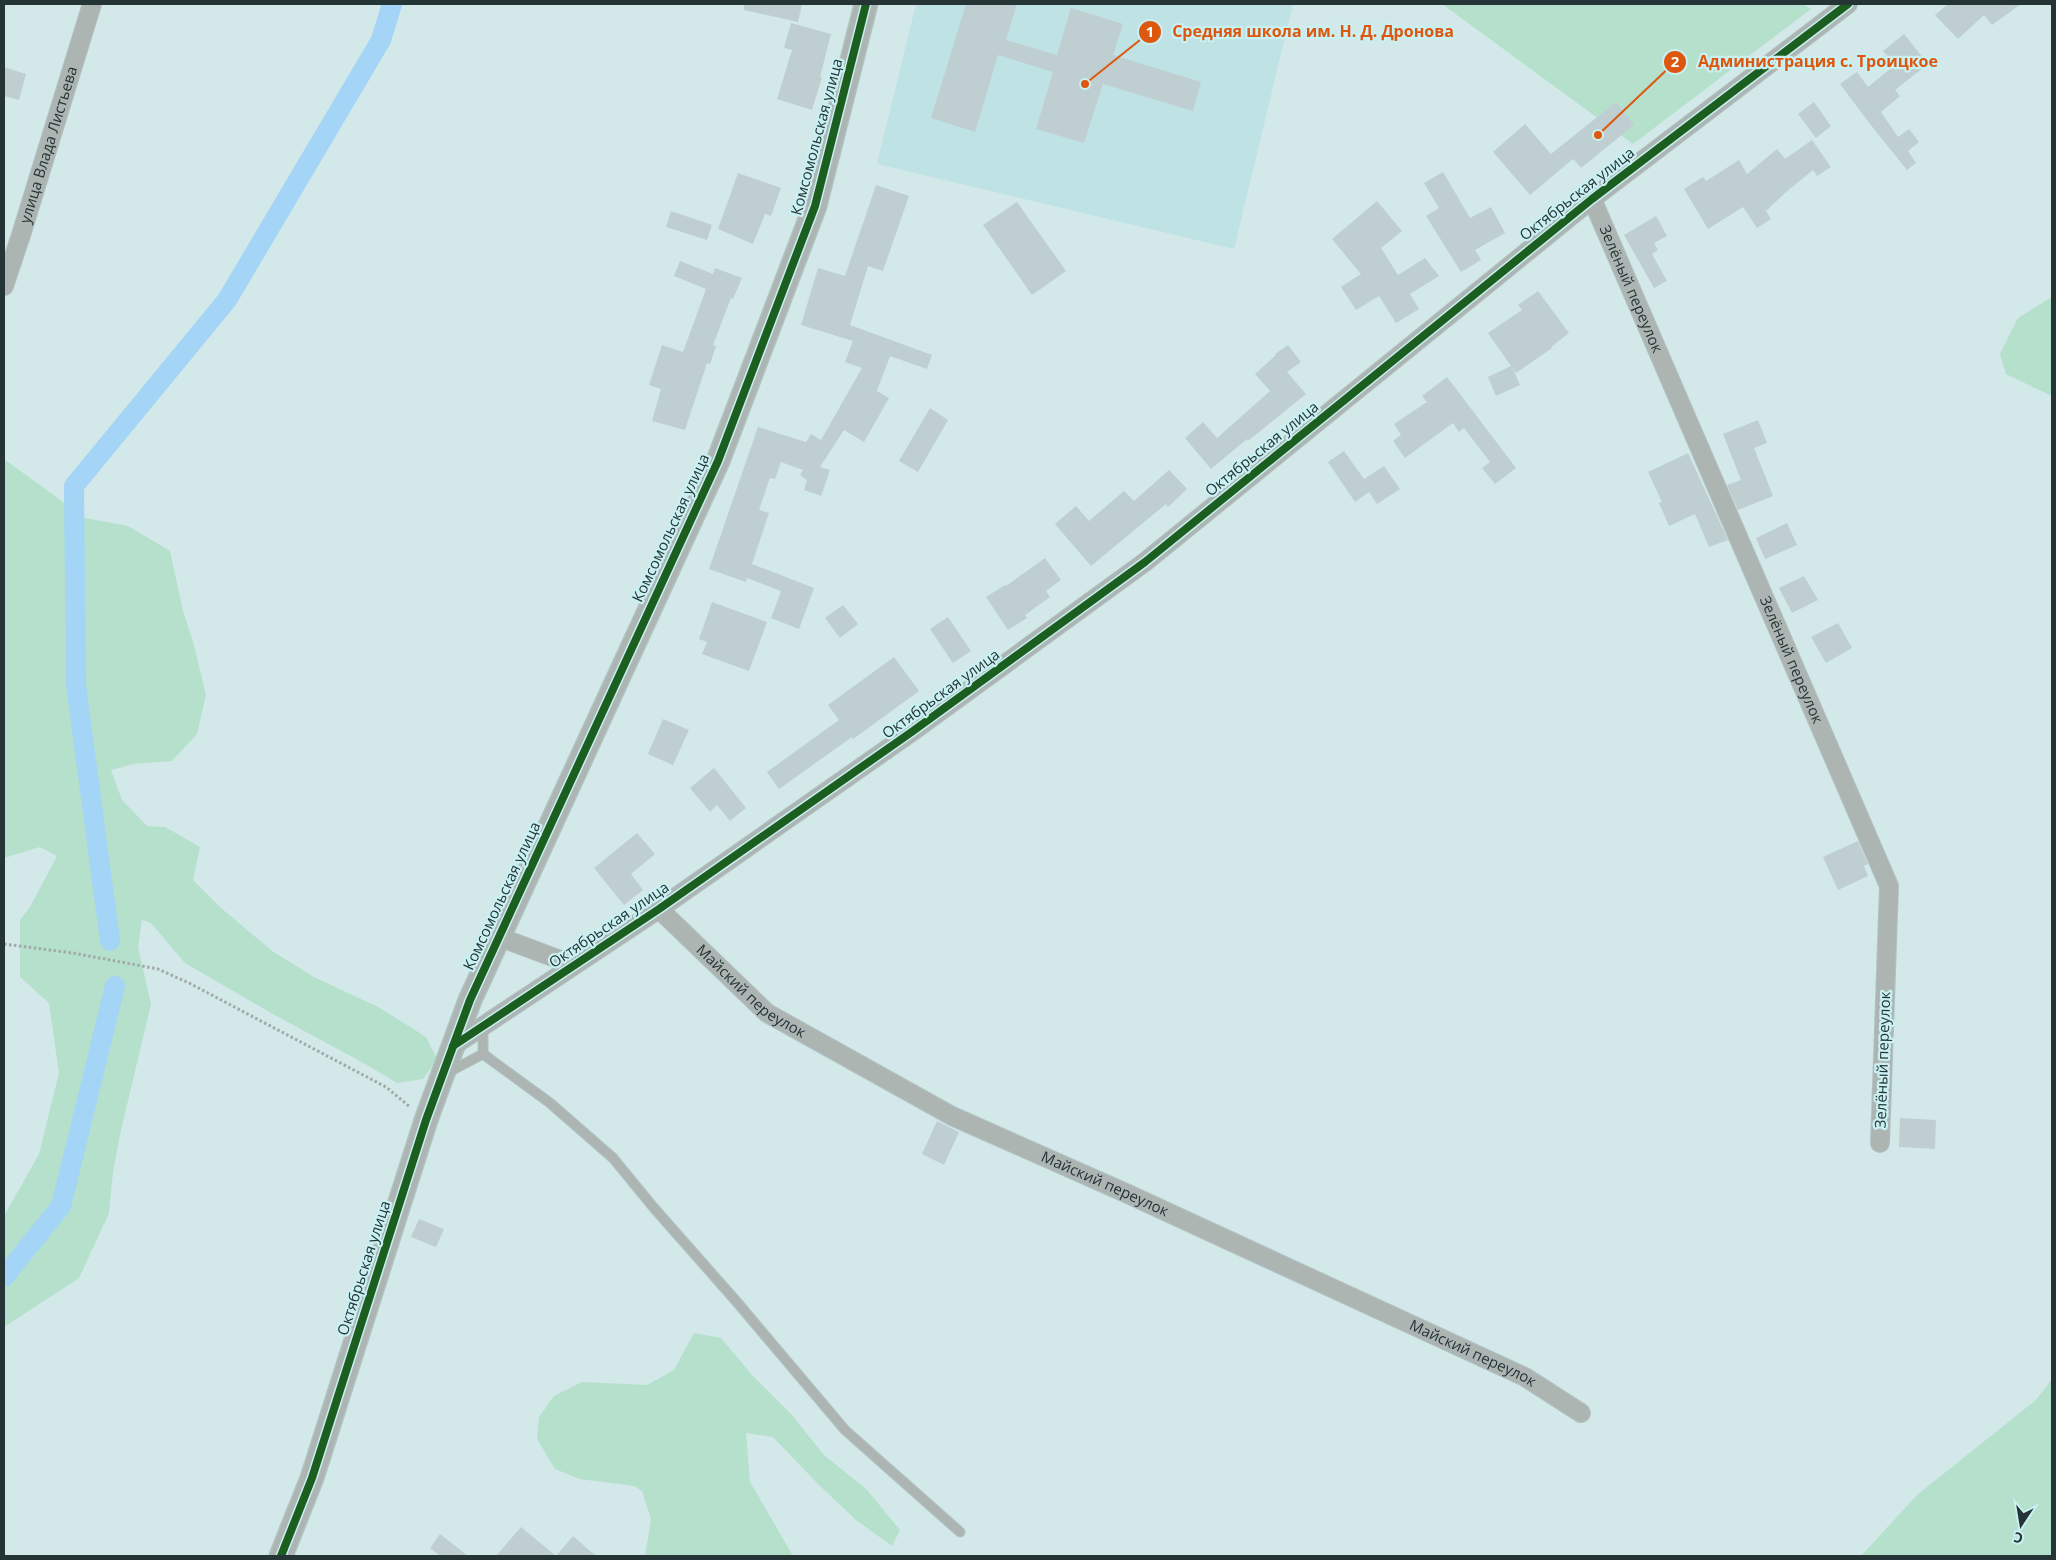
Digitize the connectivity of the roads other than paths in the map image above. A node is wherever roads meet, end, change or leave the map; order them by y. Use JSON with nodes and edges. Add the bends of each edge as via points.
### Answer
{"nodes":[{"id":1,"x":92,"y":4,"type":"edge"},
{"id":2,"x":866,"y":4,"type":"edge"},
{"id":3,"x":1848,"y":4,"type":"edge"},
{"id":4,"x":1592,"y":199,"type":"junction"},
{"id":5,"x":4,"y":286,"type":"edge"},
{"id":6,"x":659,"y":909,"type":"junction"},
{"id":7,"x":499,"y":937,"type":"junction"},
{"id":8,"x":574,"y":965,"type":"junction"},
{"id":9,"x":483,"y":1026,"type":"junction"},
{"id":10,"x":453,"y":1046,"type":"junction"},
{"id":11,"x":483,"y":1054,"type":"junction"},
{"id":12,"x":442,"y":1075,"type":"junction"},
{"id":13,"x":1880,"y":1143,"type":"dead end"},
{"id":14,"x":1581,"y":1413,"type":"dead end"},
{"id":15,"x":960,"y":1532,"type":"dead end"},
{"id":16,"x":281,"y":1556,"type":"edge"}],
"edges":[{"from":1,"to":5,"type":"street","name":"улица Влада Листьева"},
{"from":2,"to":7,"type":"street","name":"Комсомольская улица","via":[[815,206],[718,461]]},
{"from":3,"to":4,"type":"street","name":"Октябрьская улица"},
{"from":4,"to":6,"type":"street","name":"Октябрьская улица","via":[[1145,562],[913,731]]},
{"from":4,"to":13,"type":"street","name":"Зелёный переулок","via":[[1889,886]]},
{"from":6,"to":8,"type":"street","name":"Октябрьская улица"},
{"from":6,"to":14,"type":"street","name":"Майский переулок","via":[[767,1013],[952,1116],[1525,1377]]},
{"from":7,"to":8,"type":"street"},
{"from":7,"to":10,"type":"street","name":"Комсомольская улица"},
{"from":8,"to":9,"type":"street","name":"Октябрьская улица"},
{"from":9,"to":10,"type":"street","name":"Октябрьская улица"},
{"from":9,"to":11,"type":"lane"},
{"from":10,"to":12,"type":"street","name":"Октябрьская улица"},
{"from":11,"to":12,"type":"lane"},
{"from":11,"to":15,"type":"lane","via":[[550,1103],[613,1158],[846,1430]]},
{"from":12,"to":16,"type":"street","name":"Октябрьская улица","via":[[312,1478]]}]}
